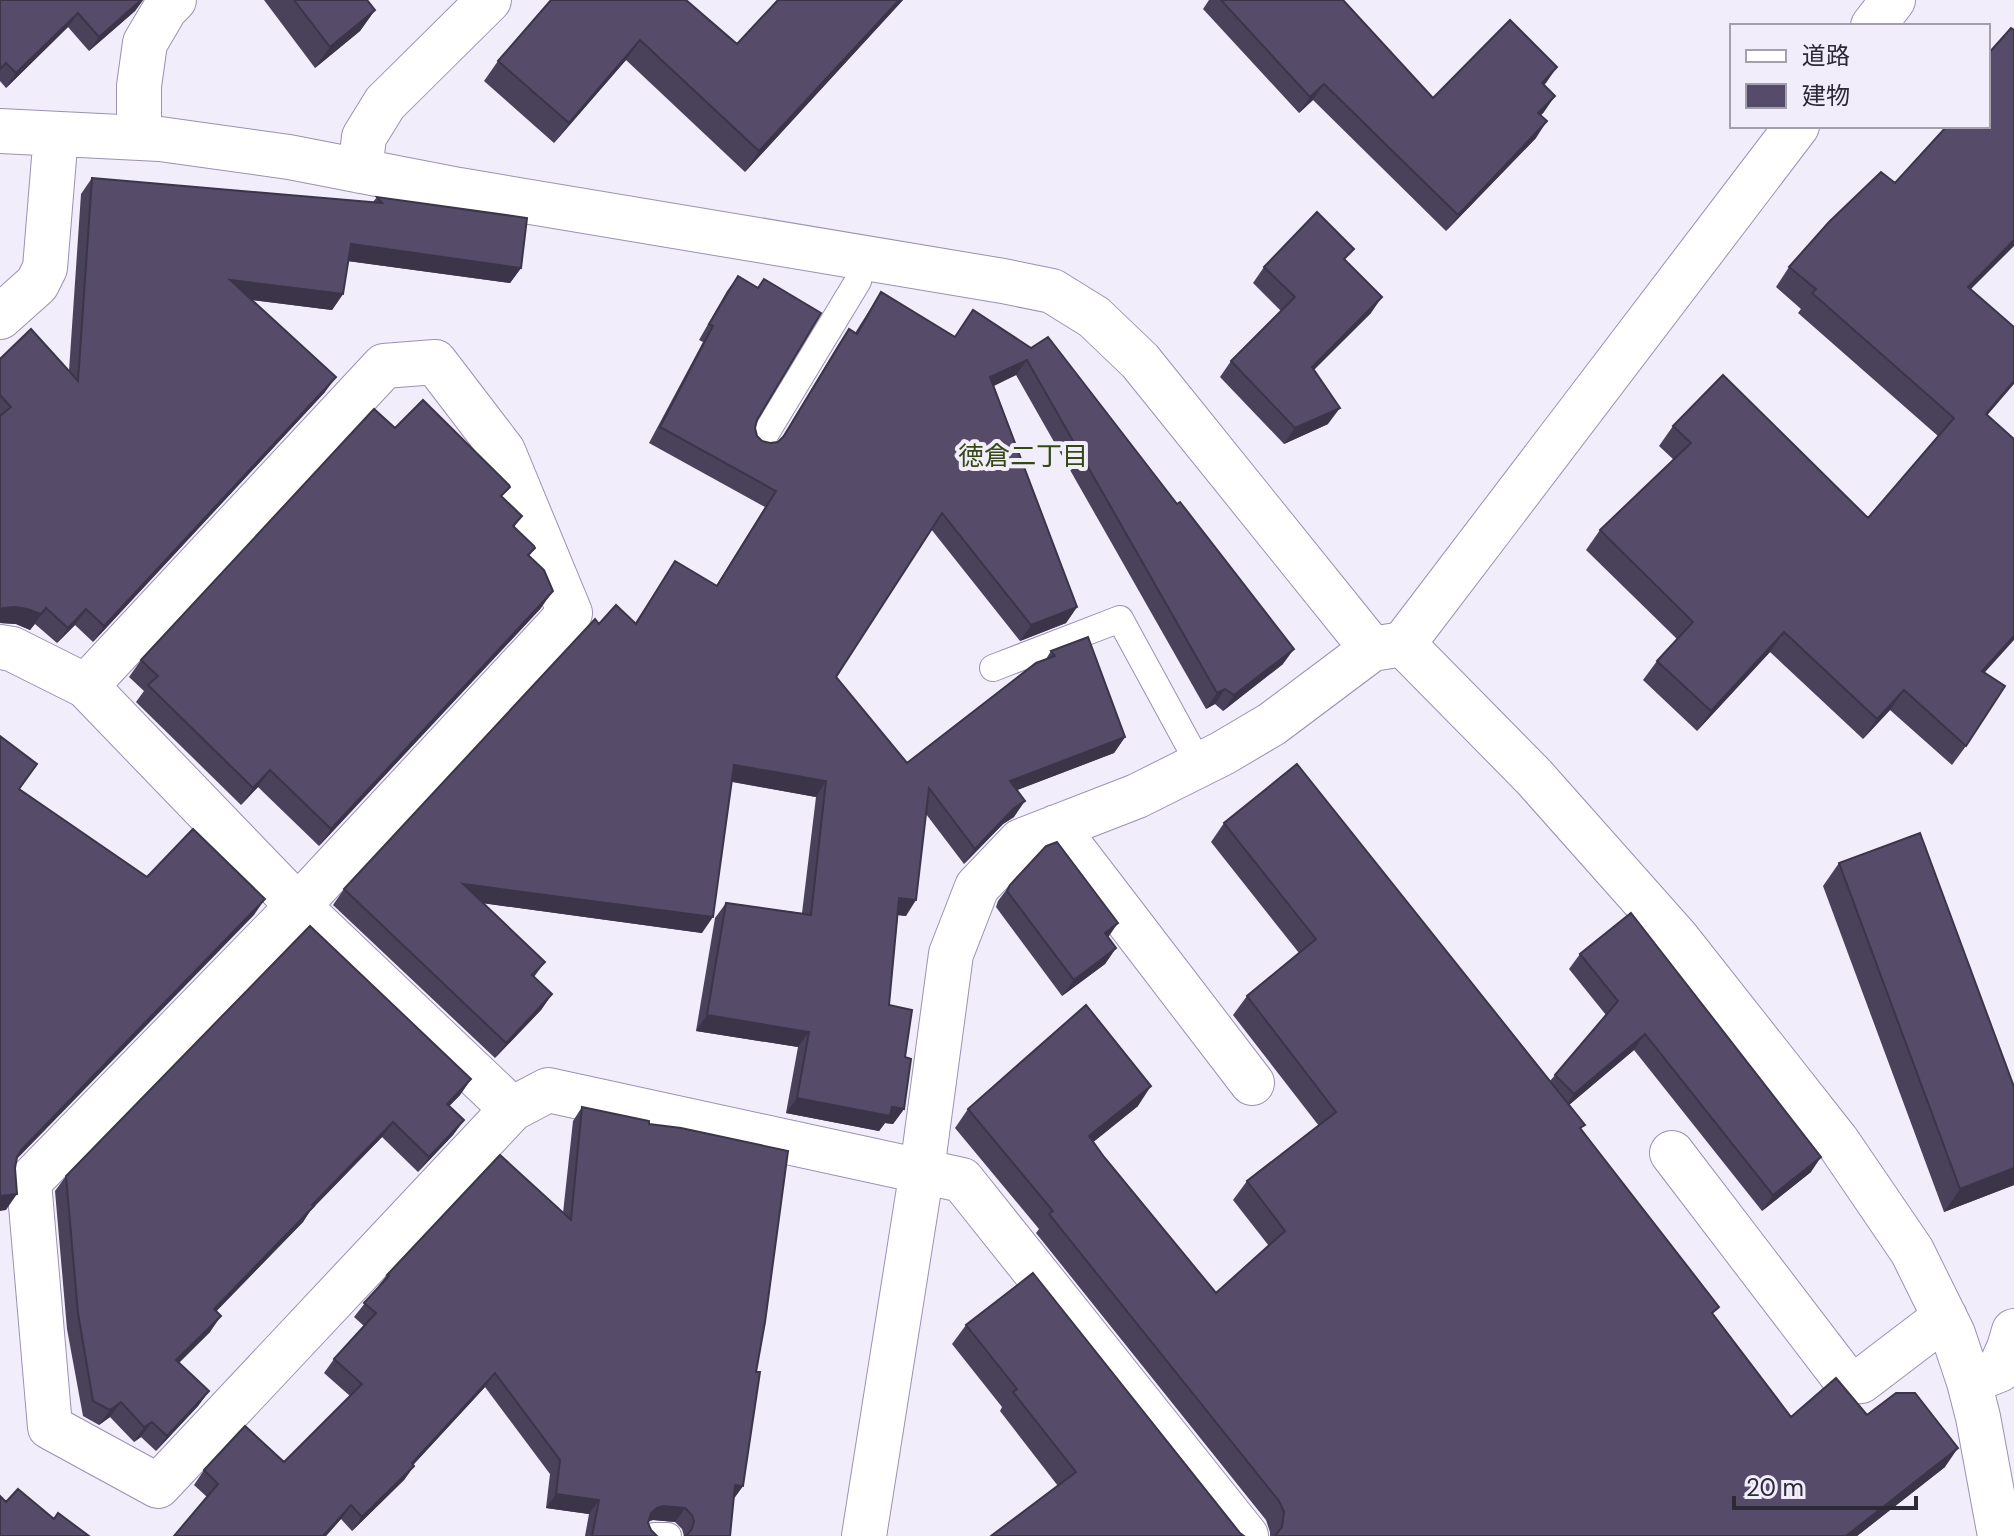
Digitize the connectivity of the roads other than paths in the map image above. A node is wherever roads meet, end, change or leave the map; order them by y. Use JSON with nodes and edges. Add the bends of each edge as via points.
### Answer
{"nodes":[{"id":1,"x":174,"y":0,"type":"edge"},
{"id":2,"x":489,"y":0,"type":"edge"},
{"id":3,"x":1893,"y":0,"type":"edge"},
{"id":4,"x":1875,"y":24,"type":"edge"},
{"id":5,"x":1795,"y":128,"type":"edge"},
{"id":6,"x":0,"y":131,"type":"edge"},
{"id":7,"x":56,"y":134,"type":"junction"},
{"id":8,"x":139,"y":138,"type":"junction"},
{"id":9,"x":360,"y":171,"type":"junction"},
{"id":10,"x":864,"y":259,"type":"junction"},
{"id":11,"x":0,"y":317,"type":"edge"},
{"id":12,"x":760,"y":443,"type":"edge"},
{"id":13,"x":0,"y":647,"type":"edge"},
{"id":14,"x":1388,"y":647,"type":"junction"},
{"id":15,"x":993,"y":668,"type":"dead end"},
{"id":16,"x":86,"y":686,"type":"junction"},
{"id":17,"x":1199,"y":764,"type":"junction"},
{"id":18,"x":1056,"y":827,"type":"junction"},
{"id":19,"x":298,"y":906,"type":"junction"},
{"id":20,"x":1252,"y":1083,"type":"dead end"},
{"id":21,"x":512,"y":1109,"type":"junction"},
{"id":22,"x":1672,"y":1153,"type":"dead end"},
{"id":23,"x":922,"y":1170,"type":"junction"},
{"id":24,"x":1945,"y":1317,"type":"junction"},
{"id":25,"x":2014,"y":1331,"type":"edge"},
{"id":26,"x":1969,"y":1382,"type":"junction"},
{"id":27,"x":654,"y":1536,"type":"edge"},
{"id":28,"x":668,"y":1536,"type":"edge"},
{"id":29,"x":864,"y":1536,"type":"edge"},
{"id":30,"x":1246,"y":1536,"type":"edge"},
{"id":31,"x":2000,"y":1536,"type":"edge"}],
"edges":[{"from":1,"to":8,"type":"street","via":[[145,43]]},
{"from":2,"to":9,"type":"street","via":[[385,103],[364,137]]},
{"from":3,"to":4,"type":"street"},
{"from":5,"to":14,"type":"street"},
{"from":6,"to":7,"type":"street"},
{"from":7,"to":8,"type":"street"},
{"from":7,"to":11,"type":"street","via":[[45,268],[37,284]]},
{"from":8,"to":9,"type":"street"},
{"from":9,"to":10,"type":"street"},
{"from":10,"to":12,"type":"lane","via":[[858,281]]},
{"from":10,"to":14,"type":"street","via":[[1052,291],[1094,317],[1140,361]]},
{"from":13,"to":16,"type":"street"},
{"from":14,"to":17,"type":"street","via":[[1272,724]]},
{"from":14,"to":24,"type":"street","via":[[1534,777],[1677,938],[1837,1141],[1912,1251]]},
{"from":15,"to":17,"type":"lane","via":[[1120,619]]},
{"from":16,"to":19,"type":"street"},
{"from":16,"to":19,"type":"street","via":[[384,366],[435,362],[503,451],[570,613]]},
{"from":17,"to":18,"type":"street","via":[[1137,796]]},
{"from":18,"to":20,"type":"street"},
{"from":18,"to":23,"type":"street","via":[[1021,841],[977,887],[966,914],[951,954]]},
{"from":19,"to":21,"type":"street"},
{"from":19,"to":21,"type":"street","via":[[29,1182],[50,1427],[158,1486]]},
{"from":21,"to":23,"type":"street","via":[[548,1090]]},
{"from":22,"to":24,"type":"street","via":[[1847,1382],[1861,1381]]},
{"from":23,"to":29,"type":"street"},
{"from":23,"to":30,"type":"street","via":[[962,1180]]},
{"from":24,"to":26,"type":"street"},
{"from":25,"to":26,"type":"street","via":[[1999,1370]]},
{"from":26,"to":31,"type":"street"},
{"from":27,"to":28,"type":"lane"}]}
